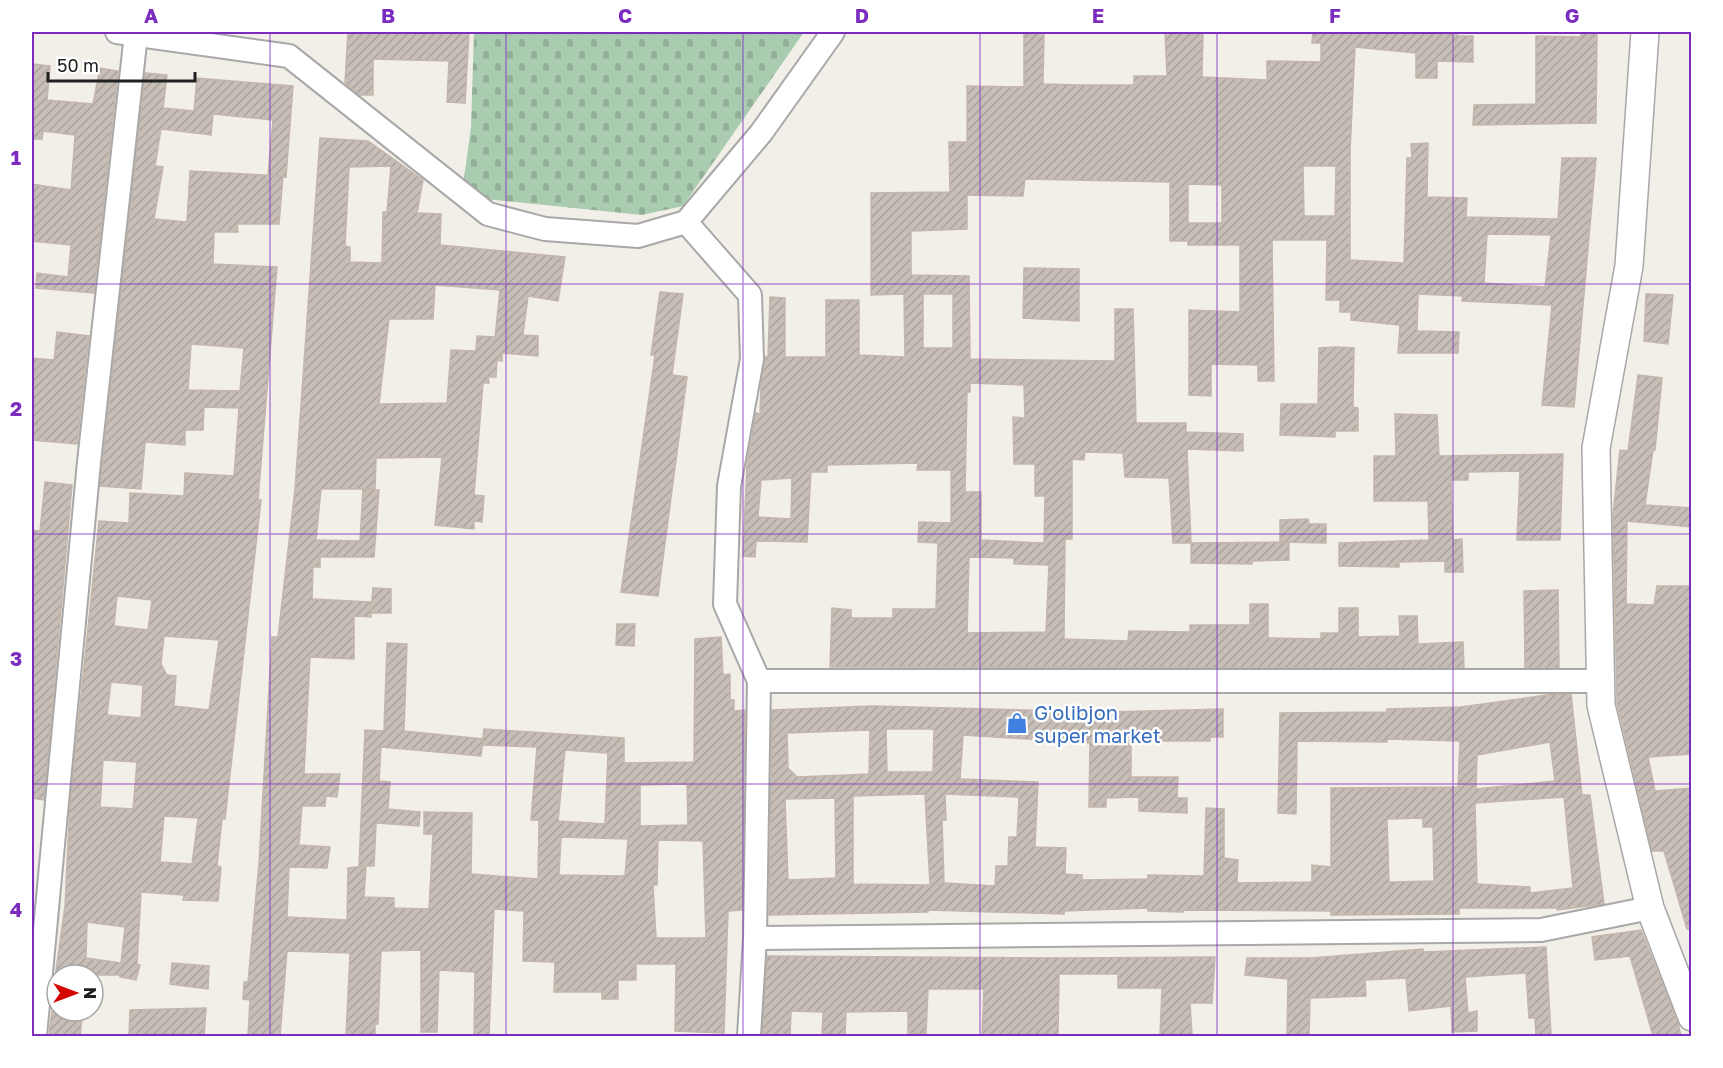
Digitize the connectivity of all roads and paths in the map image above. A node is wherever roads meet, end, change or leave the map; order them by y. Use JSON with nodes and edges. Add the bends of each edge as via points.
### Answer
{"nodes":[{"id":1,"x":833,"y":32,"type":"edge"},
{"id":2,"x":1645,"y":32,"type":"edge"},
{"id":3,"x":126,"y":33,"type":"edge"},
{"id":4,"x":686,"y":222,"type":"junction"},
{"id":5,"x":759,"y":681,"type":"junction"},
{"id":6,"x":1600,"y":681,"type":"junction"},
{"id":7,"x":1650,"y":908,"type":"junction"},
{"id":8,"x":755,"y":938,"type":"junction"},
{"id":9,"x":1692,"y":1017,"type":"edge"},
{"id":10,"x":34,"y":1036,"type":"edge"},
{"id":11,"x":749,"y":1036,"type":"edge"}],
"edges":[{"from":1,"to":4,"type":"street","via":[[761,133]]},
{"from":2,"to":6,"type":"street","via":[[1629,266],[1596,448]]},
{"from":3,"to":4,"type":"street","via":[[289,56],[488,214],[545,229],[638,236]]},
{"from":3,"to":10,"type":"street"},
{"from":4,"to":5,"type":"street","via":[[750,295],[752,359],[729,486],[724,604]]},
{"from":5,"to":6,"type":"street"},
{"from":5,"to":8,"type":"street"},
{"from":6,"to":7,"type":"street","via":[[1601,705]]},
{"from":7,"to":8,"type":"street","via":[[1541,930]]},
{"from":7,"to":9,"type":"street"},
{"from":8,"to":11,"type":"street"}]}
